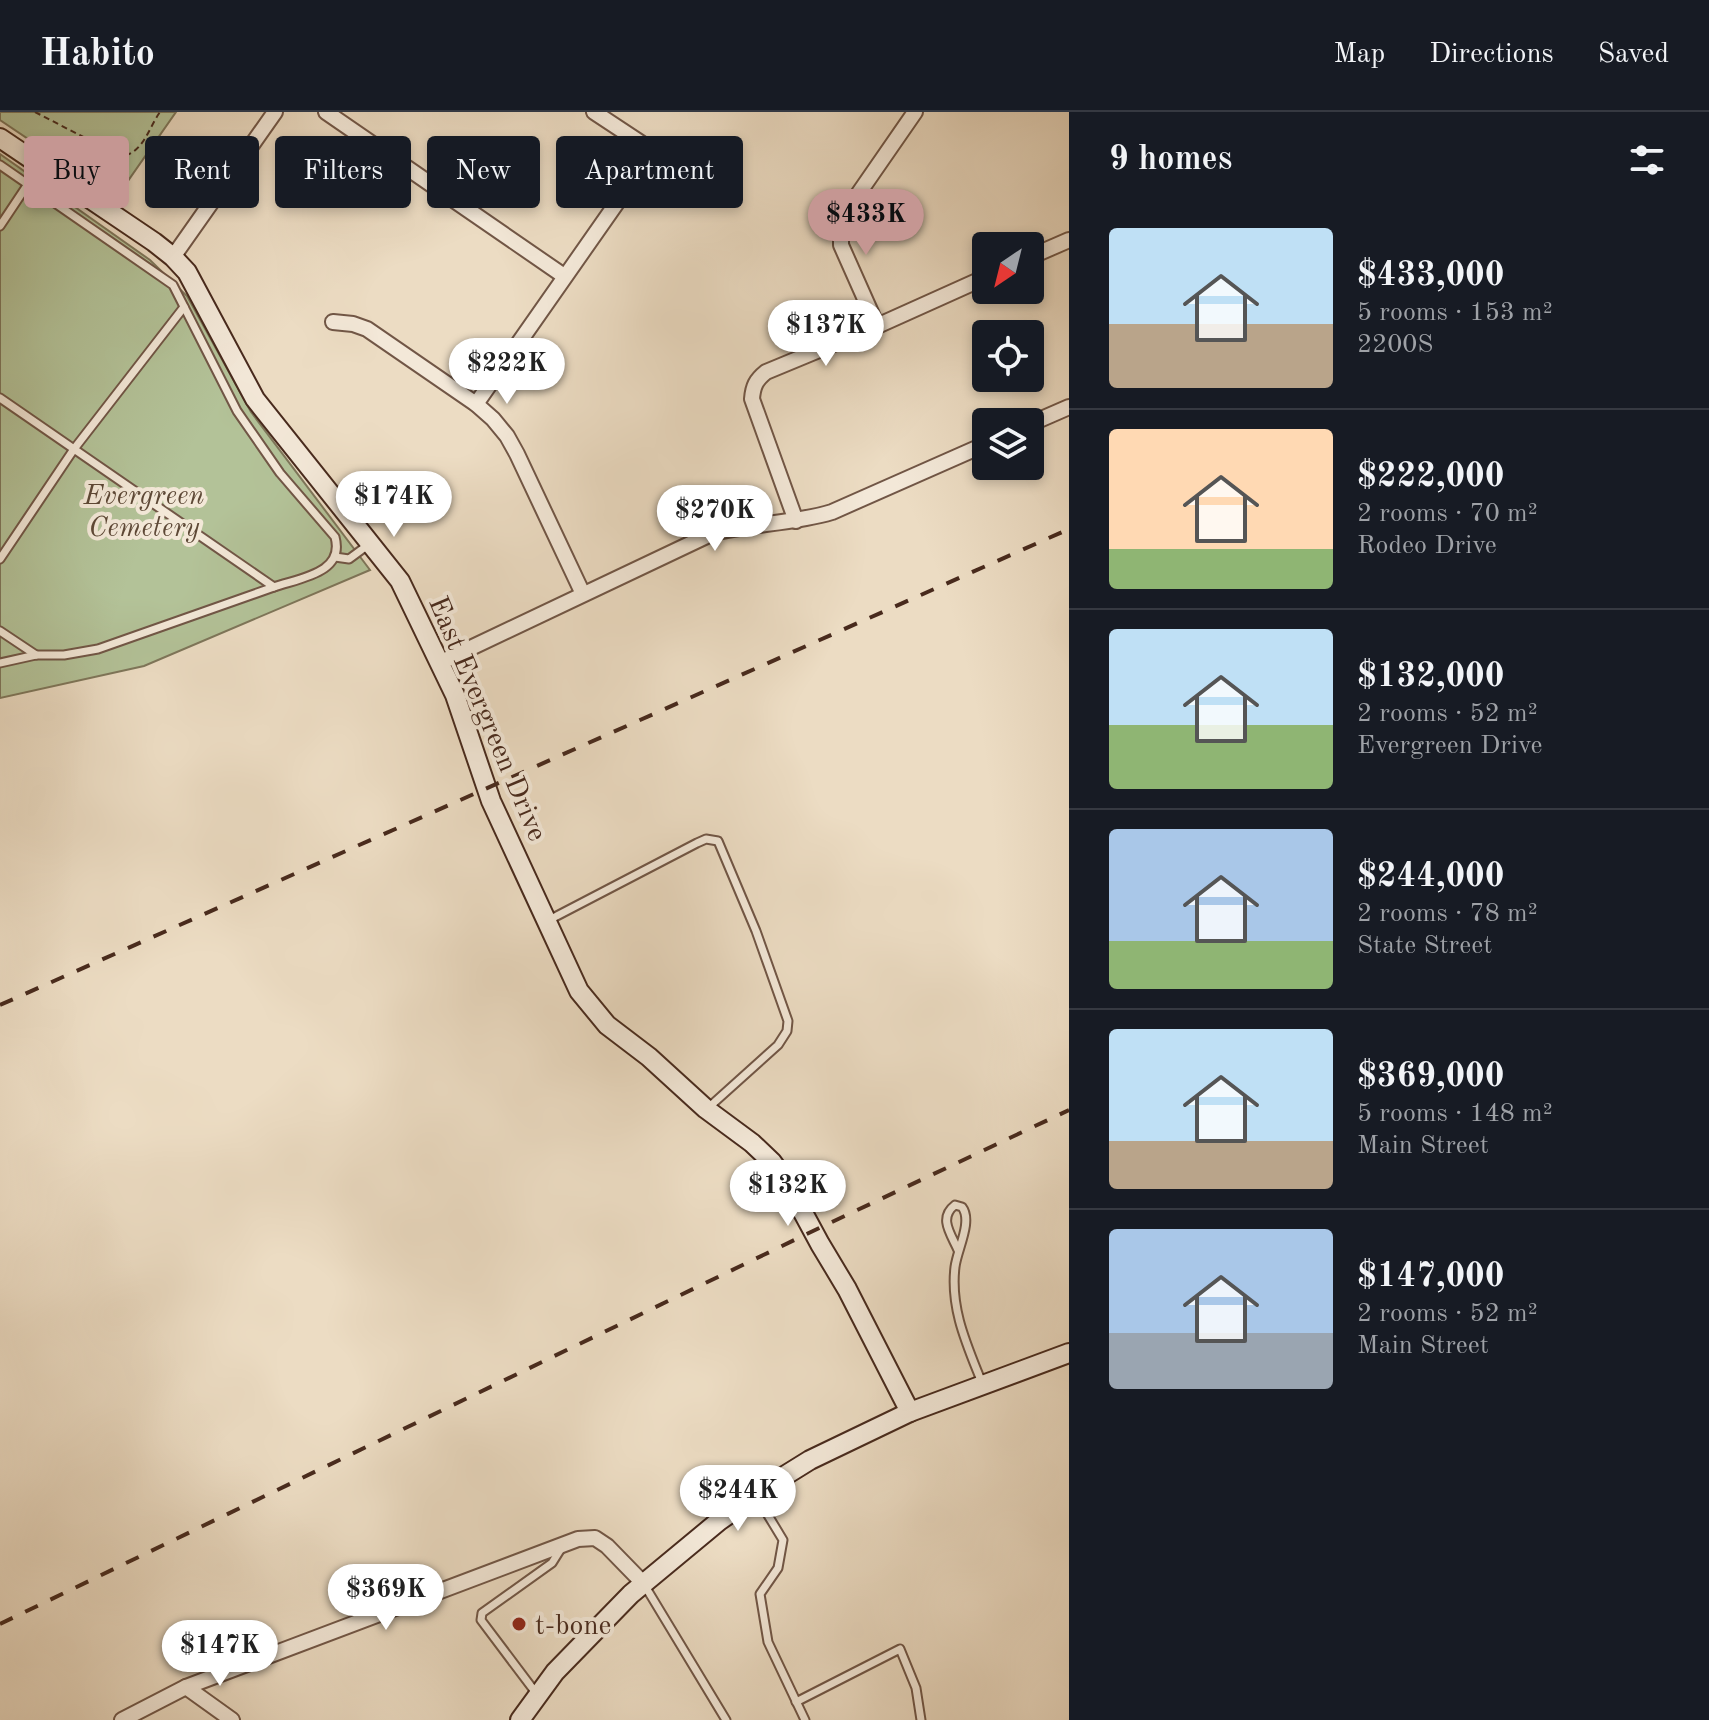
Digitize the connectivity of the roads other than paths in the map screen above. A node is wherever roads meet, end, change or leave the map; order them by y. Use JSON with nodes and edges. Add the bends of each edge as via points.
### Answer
{"nodes":[{"id":1,"x":275,"y":112,"type":"edge"},
{"id":2,"x":326,"y":112,"type":"edge"},
{"id":3,"x":594,"y":112,"type":"edge"},
{"id":4,"x":915,"y":112,"type":"edge"},
{"id":5,"x":0,"y":138,"type":"edge"},
{"id":6,"x":0,"y":165,"type":"edge"},
{"id":7,"x":24,"y":181,"type":"edge"},
{"id":8,"x":24,"y":190,"type":"edge"},
{"id":9,"x":62,"y":208,"type":"edge"},
{"id":10,"x":0,"y":226,"type":"edge"},
{"id":11,"x":1069,"y":240,"type":"edge"},
{"id":12,"x":1044,"y":251,"type":"edge"},
{"id":13,"x":173,"y":257,"type":"junction"},
{"id":14,"x":564,"y":276,"type":"junction"},
{"id":15,"x":972,"y":283,"type":"edge"},
{"id":16,"x":184,"y":307,"type":"junction"},
{"id":17,"x":333,"y":322,"type":"dead end"},
{"id":18,"x":877,"y":326,"type":"junction"},
{"id":19,"x":0,"y":398,"type":"edge"},
{"id":20,"x":476,"y":404,"type":"junction"},
{"id":21,"x":1069,"y":407,"type":"edge"},
{"id":22,"x":1044,"y":418,"type":"edge"},
{"id":23,"x":74,"y":449,"type":"junction"},
{"id":24,"x":972,"y":450,"type":"edge"},
{"id":25,"x":796,"y":521,"type":"junction"},
{"id":26,"x":370,"y":544,"type":"junction"},
{"id":27,"x":335,"y":557,"type":"junction"},
{"id":28,"x":0,"y":559,"type":"edge"},
{"id":29,"x":274,"y":587,"type":"junction"},
{"id":30,"x":583,"y":594,"type":"junction"},
{"id":31,"x":0,"y":631,"type":"edge"},
{"id":32,"x":36,"y":655,"type":"junction"},
{"id":33,"x":0,"y":663,"type":"edge"},
{"id":34,"x":439,"y":663,"type":"junction"},
{"id":35,"x":546,"y":921,"type":"junction"},
{"id":36,"x":706,"y":1109,"type":"junction"},
{"id":37,"x":958,"y":1250,"type":"junction"},
{"id":38,"x":1069,"y":1353,"type":"edge"},
{"id":39,"x":982,"y":1385,"type":"junction"},
{"id":40,"x":910,"y":1412,"type":"junction"},
{"id":41,"x":756,"y":1495,"type":"junction"},
{"id":42,"x":563,"y":1545,"type":"junction"},
{"id":43,"x":644,"y":1584,"type":"junction"},
{"id":44,"x":186,"y":1687,"type":"junction"},
{"id":45,"x":537,"y":1695,"type":"junction"},
{"id":46,"x":796,"y":1702,"type":"junction"},
{"id":47,"x":122,"y":1720,"type":"edge"},
{"id":48,"x":232,"y":1720,"type":"edge"},
{"id":49,"x":520,"y":1720,"type":"edge"},
{"id":50,"x":726,"y":1720,"type":"edge"},
{"id":51,"x":805,"y":1720,"type":"edge"},
{"id":52,"x":921,"y":1720,"type":"edge"}],
"edges":[{"from":1,"to":13,"type":"street"},
{"from":2,"to":14,"type":"street"},
{"from":3,"to":14,"type":"street","via":[[641,143],[644,164]]},
{"from":4,"to":18,"type":"street","via":[[841,223],[841,245]]},
{"from":5,"to":13,"type":"street","name":"East Evergreen Drive"},
{"from":6,"to":7,"type":"lane"},
{"from":8,"to":10,"type":"lane"},
{"from":9,"to":16,"type":"lane","via":[[173,285]]},
{"from":11,"to":12,"type":"street"},
{"from":13,"to":26,"type":"street","name":"East Evergreen Drive","via":[[187,272],[255,399]]},
{"from":14,"to":20,"type":"street"},
{"from":15,"to":18,"type":"street"},
{"from":16,"to":23,"type":"lane"},
{"from":16,"to":27,"type":"lane","via":[[243,420],[335,537]]},
{"from":17,"to":20,"type":"street","via":[[367,329]]},
{"from":18,"to":25,"type":"street","via":[[766,372],[752,388]]},
{"from":19,"to":23,"type":"lane"},
{"from":20,"to":30,"type":"street","via":[[507,436]]},
{"from":21,"to":22,"type":"street"},
{"from":23,"to":28,"type":"lane"},
{"from":23,"to":29,"type":"lane"},
{"from":24,"to":25,"type":"street","via":[[832,512]]},
{"from":25,"to":30,"type":"street","via":[[713,533]]},
{"from":26,"to":27,"type":"lane","via":[[349,559]]},
{"from":26,"to":34,"type":"street","name":"East Evergreen Drive","via":[[400,581]]},
{"from":27,"to":29,"type":"lane","via":[[326,569]]},
{"from":29,"to":32,"type":"lane","via":[[98,649]]},
{"from":30,"to":34,"type":"street"},
{"from":31,"to":32,"type":"lane"},
{"from":32,"to":33,"type":"lane"},
{"from":34,"to":35,"type":"street","name":"East Evergreen Drive","via":[[491,801]]},
{"from":35,"to":36,"type":"street","name":"East Evergreen Drive","via":[[592,1009]]},
{"from":35,"to":36,"type":"lane","via":[[697,843],[718,841],[788,1021],[778,1045]]},
{"from":36,"to":40,"type":"street","name":"East Evergreen Drive","via":[[752,1143],[786,1181]]},
{"from":37,"to":37,"type":"lane","via":[[967,1212],[955,1205],[946,1216]]},
{"from":37,"to":39,"type":"lane","via":[[955,1310]]},
{"from":38,"to":39,"type":"street"},
{"from":39,"to":40,"type":"street"},
{"from":40,"to":41,"type":"street","via":[[810,1460]]},
{"from":41,"to":43,"type":"street"},
{"from":41,"to":46,"type":"lane","via":[[783,1540],[778,1568],[760,1594],[768,1642]]},
{"from":42,"to":43,"type":"street","via":[[595,1538]]},
{"from":42,"to":44,"type":"street"},
{"from":42,"to":45,"type":"lane","via":[[552,1563],[482,1613],[481,1620]]},
{"from":43,"to":45,"type":"street"},
{"from":43,"to":50,"type":"lane"},
{"from":44,"to":47,"type":"street"},
{"from":44,"to":48,"type":"street"},
{"from":45,"to":49,"type":"street"},
{"from":46,"to":51,"type":"lane"},
{"from":46,"to":52,"type":"lane","via":[[900,1649],[916,1688]]}]}
